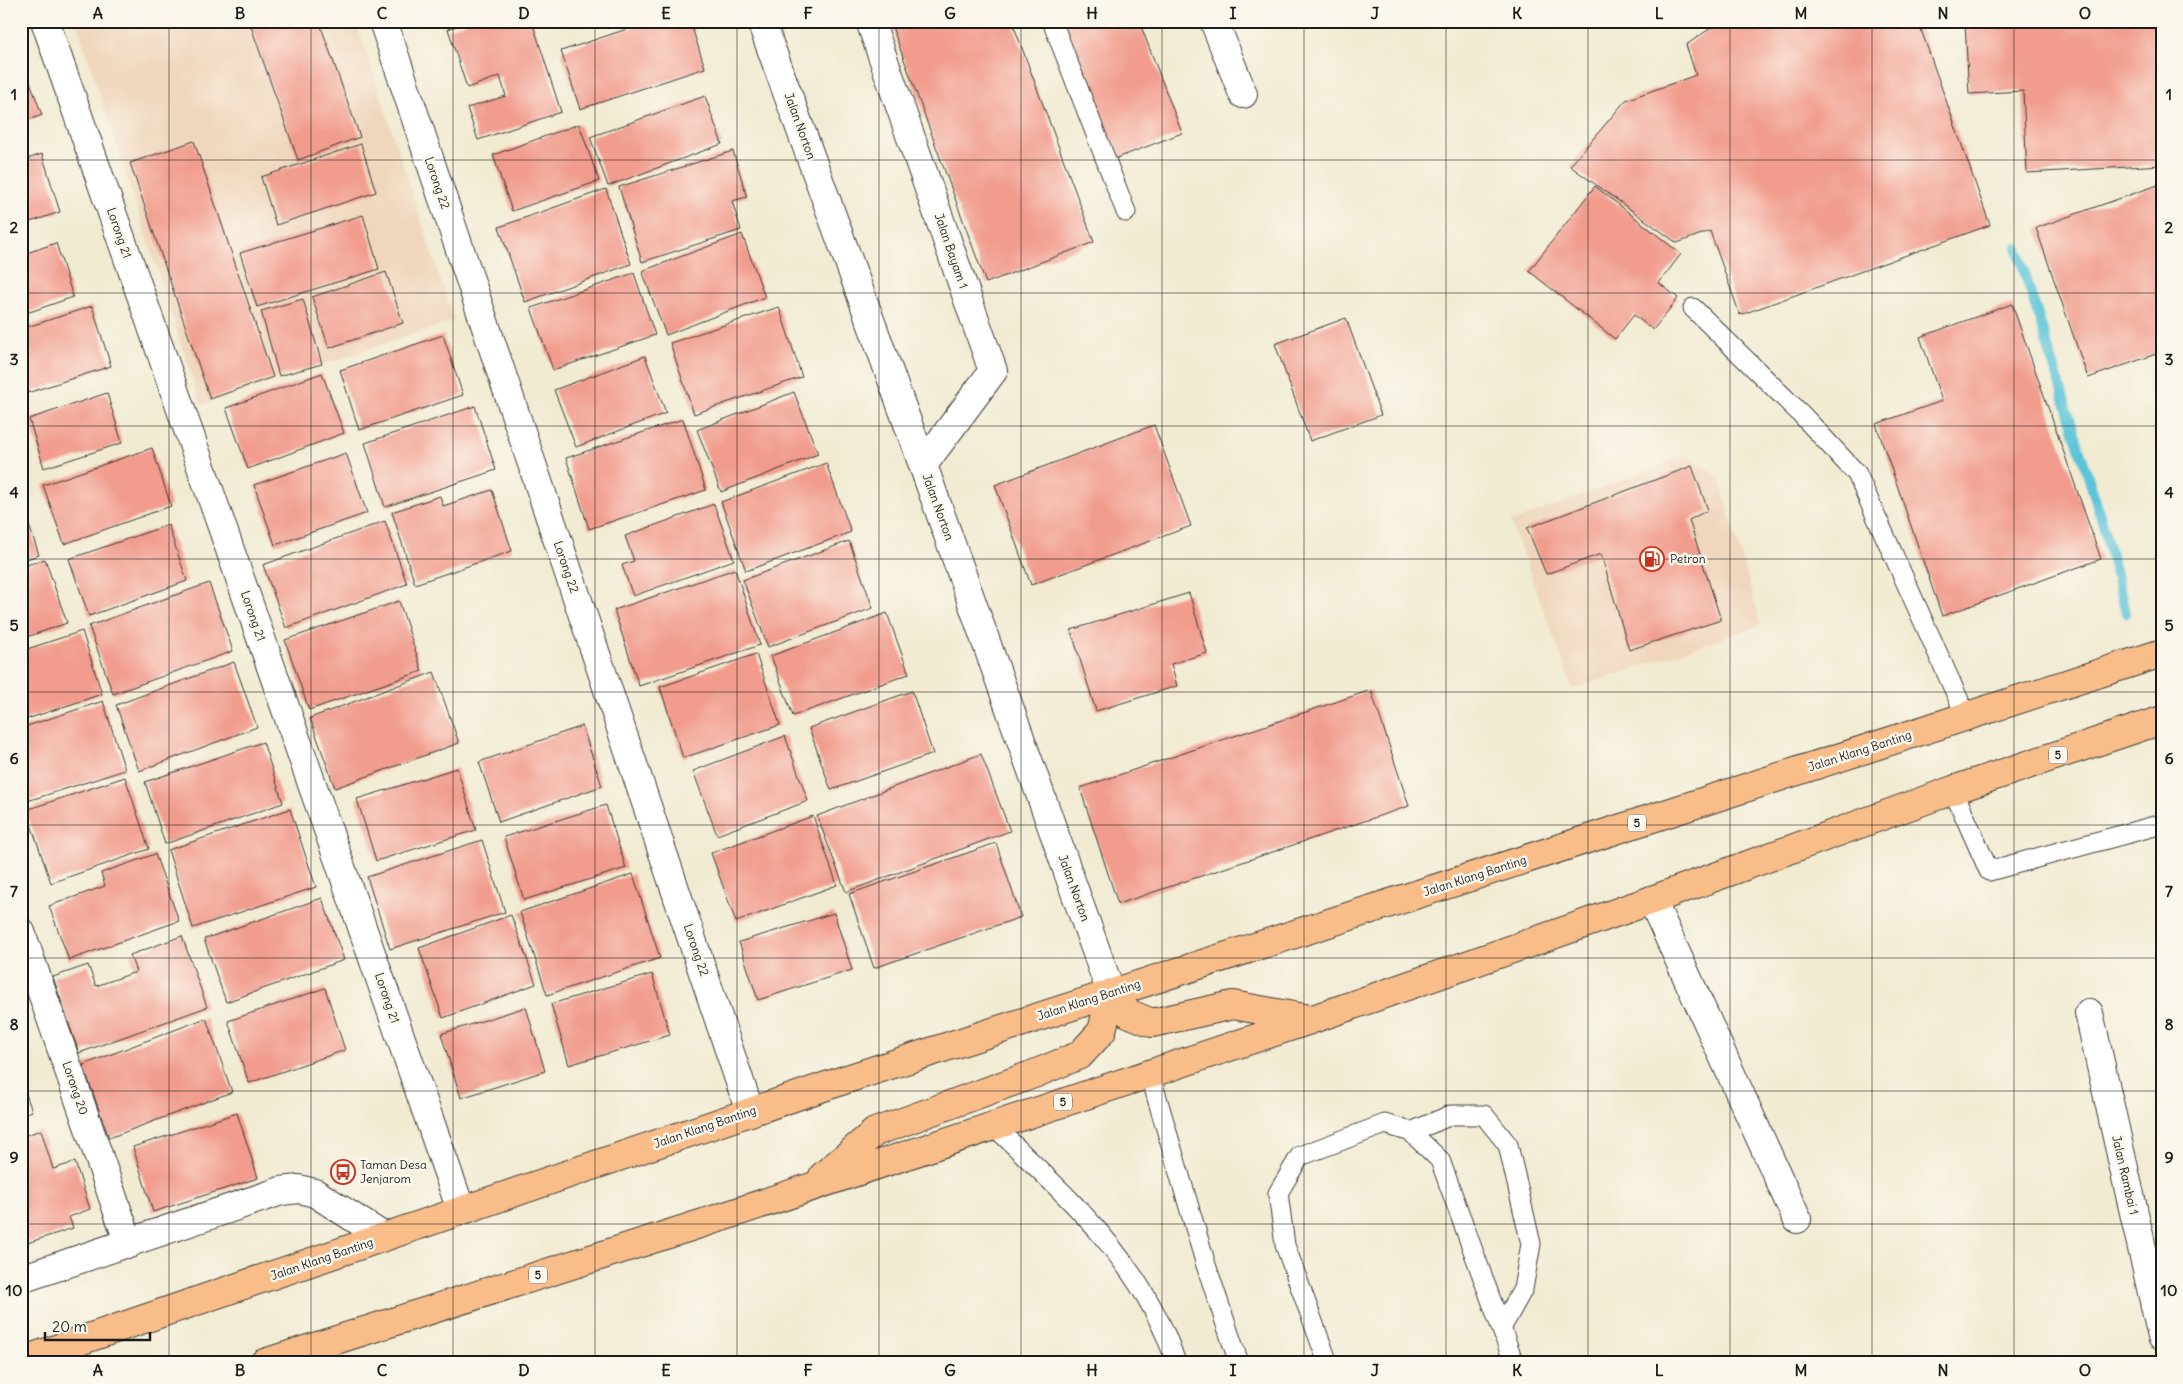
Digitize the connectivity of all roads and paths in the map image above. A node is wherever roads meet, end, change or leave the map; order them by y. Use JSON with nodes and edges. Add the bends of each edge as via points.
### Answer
{"nodes":[{"id":1,"x":45,"y":21,"type":"edge"},
{"id":2,"x":383,"y":21,"type":"edge"},
{"id":3,"x":762,"y":21,"type":"edge"},
{"id":4,"x":870,"y":21,"type":"edge"},
{"id":5,"x":1052,"y":21,"type":"edge"},
{"id":6,"x":1214,"y":21,"type":"edge"},
{"id":7,"x":1242,"y":94,"type":"dead end"},
{"id":8,"x":1126,"y":212,"type":"dead end"},
{"id":9,"x":1693,"y":308,"type":"dead end"},
{"id":10,"x":924,"y":465,"type":"junction"},
{"id":11,"x":2162,"y":653,"type":"edge"},
{"id":12,"x":1966,"y":716,"type":"junction"},
{"id":13,"x":2162,"y":720,"type":"edge"},
{"id":14,"x":1954,"y":790,"type":"junction"},
{"id":15,"x":2162,"y":824,"type":"edge"},
{"id":16,"x":1652,"y":900,"type":"junction"},
{"id":17,"x":21,"y":932,"type":"edge"},
{"id":18,"x":1111,"y":993,"type":"junction"},
{"id":19,"x":2089,"y":1013,"type":"dead end"},
{"id":20,"x":1313,"y":1019,"type":"junction"},
{"id":21,"x":1150,"y":1074,"type":"junction"},
{"id":22,"x":750,"y":1112,"type":"junction"},
{"id":23,"x":993,"y":1125,"type":"junction"},
{"id":24,"x":1411,"y":1132,"type":"junction"},
{"id":25,"x":812,"y":1186,"type":"junction"},
{"id":26,"x":461,"y":1210,"type":"junction"},
{"id":27,"x":1797,"y":1219,"type":"dead end"},
{"id":28,"x":384,"y":1237,"type":"junction"},
{"id":29,"x":129,"y":1244,"type":"junction"},
{"id":30,"x":21,"y":1278,"type":"edge"},
{"id":31,"x":1502,"y":1327,"type":"junction"},
{"id":32,"x":2162,"y":1337,"type":"edge"},
{"id":33,"x":21,"y":1361,"type":"edge"},
{"id":34,"x":264,"y":1363,"type":"edge"},
{"id":35,"x":1176,"y":1363,"type":"edge"},
{"id":36,"x":1239,"y":1363,"type":"edge"},
{"id":37,"x":1328,"y":1363,"type":"edge"},
{"id":38,"x":1514,"y":1363,"type":"edge"}],
"edges":[{"from":1,"to":26,"type":"street","name":"Lorong 21"},
{"from":2,"to":22,"type":"street","name":"Lorong 22"},
{"from":3,"to":10,"type":"street","name":"Jalan Norton"},
{"from":4,"to":10,"type":"street","name":"Jalan Bayam 1","via":[[993,371]]},
{"from":5,"to":8,"type":"lane"},
{"from":6,"to":7,"type":"street"},
{"from":9,"to":12,"type":"lane","via":[[1857,474]]},
{"from":10,"to":18,"type":"street","name":"Jalan Norton"},
{"from":11,"to":12,"type":"highway","name":"Jalan Klang Banting","number":"5"},
{"from":12,"to":18,"type":"highway","name":"Jalan Klang Banting","number":"5"},
{"from":13,"to":14,"type":"highway","number":"5"},
{"from":14,"to":15,"type":"lane","via":[[1989,871]]},
{"from":14,"to":16,"type":"highway","number":"5"},
{"from":16,"to":20,"type":"highway","number":"5"},
{"from":16,"to":27,"type":"street"},
{"from":17,"to":29,"type":"street","name":"Lorong 20"},
{"from":18,"to":20,"type":"highway","via":[[1128,1013],[1152,1023],[1233,1005]]},
{"from":18,"to":22,"type":"highway","name":"Jalan Klang Banting","number":"5"},
{"from":18,"to":25,"type":"highway","via":[[1102,1031],[1080,1055],[874,1132]]},
{"from":19,"to":32,"type":"street","name":"Jalan Rambai 1"},
{"from":20,"to":21,"type":"highway","number":"5"},
{"from":21,"to":23,"type":"highway","number":"5"},
{"from":21,"to":36,"type":"lane","via":[[1206,1265]]},
{"from":22,"to":26,"type":"highway","name":"Jalan Klang Banting","number":"5"},
{"from":23,"to":25,"type":"highway","number":"5"},
{"from":23,"to":35,"type":"lane","via":[[1090,1220],[1133,1275],[1168,1338]]},
{"from":24,"to":31,"type":"lane","via":[[1440,1160]]},
{"from":24,"to":31,"type":"lane","via":[[1451,1115],[1484,1115],[1508,1145],[1531,1244],[1523,1289]]},
{"from":24,"to":37,"type":"lane","via":[[1385,1124],[1300,1156],[1278,1193],[1285,1245]]},
{"from":25,"to":34,"type":"highway","number":"5"},
{"from":26,"to":28,"type":"highway","name":"Jalan Klang Banting","number":"5"},
{"from":28,"to":29,"type":"street","via":[[315,1193],[298,1189],[281,1191]]},
{"from":28,"to":33,"type":"highway","name":"Jalan Klang Banting","number":"5"},
{"from":29,"to":30,"type":"street"},
{"from":31,"to":38,"type":"lane"}]}
